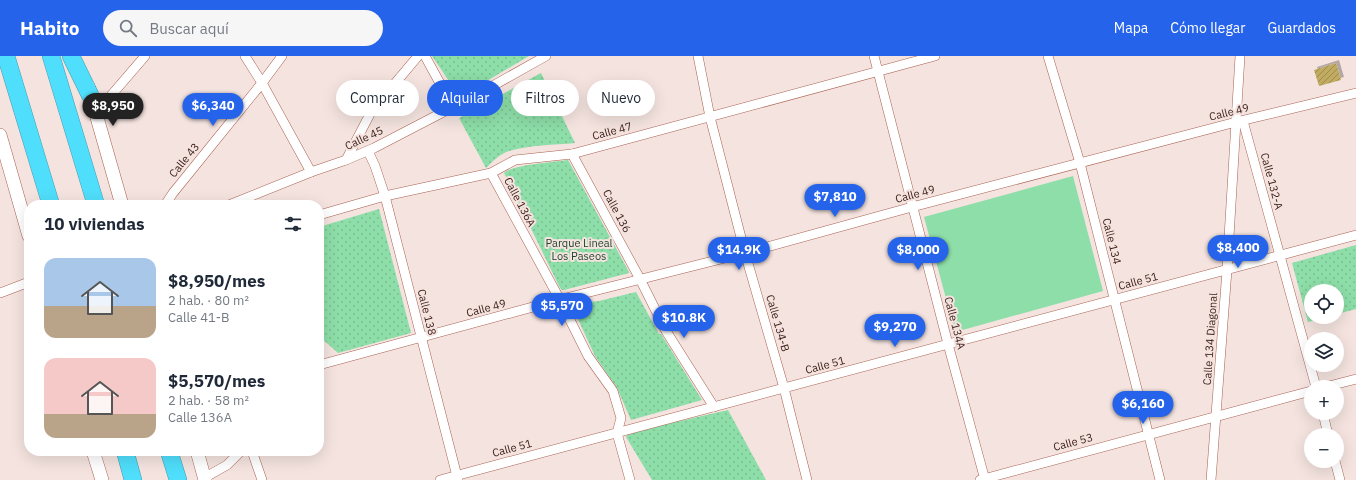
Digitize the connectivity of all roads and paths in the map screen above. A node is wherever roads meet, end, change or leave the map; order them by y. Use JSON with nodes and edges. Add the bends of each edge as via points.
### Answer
{"nodes":[{"id":1,"x":6,"y":56,"type":"edge"},
{"id":2,"x":51,"y":56,"type":"edge"},
{"id":3,"x":71,"y":56,"type":"edge"},
{"id":4,"x":79,"y":56,"type":"edge"},
{"id":5,"x":145,"y":56,"type":"edge"},
{"id":6,"x":245,"y":56,"type":"edge"},
{"id":7,"x":282,"y":56,"type":"edge"},
{"id":8,"x":418,"y":56,"type":"edge"},
{"id":9,"x":425,"y":56,"type":"edge"},
{"id":10,"x":546,"y":56,"type":"edge"},
{"id":11,"x":698,"y":56,"type":"edge"},
{"id":12,"x":874,"y":56,"type":"edge"},
{"id":13,"x":935,"y":56,"type":"edge"},
{"id":14,"x":1048,"y":56,"type":"edge"},
{"id":15,"x":1240,"y":56,"type":"edge"},
{"id":16,"x":878,"y":71,"type":"junction"},
{"id":17,"x":438,"y":80,"type":"edge"},
{"id":18,"x":502,"y":80,"type":"edge"},
{"id":19,"x":262,"y":83,"type":"junction"},
{"id":20,"x":1356,"y":93,"type":"edge"},
{"id":21,"x":90,"y":95,"type":"junction"},
{"id":22,"x":96,"y":113,"type":"junction"},
{"id":23,"x":436,"y":116,"type":"edge"},
{"id":24,"x":710,"y":117,"type":"junction"},
{"id":25,"x":1240,"y":121,"type":"junction"},
{"id":26,"x":0,"y":135,"type":"edge"},
{"id":27,"x":368,"y":151,"type":"junction"},
{"id":28,"x":572,"y":154,"type":"junction"},
{"id":29,"x":346,"y":160,"type":"junction"},
{"id":30,"x":1080,"y":163,"type":"junction"},
{"id":31,"x":312,"y":172,"type":"junction"},
{"id":32,"x":491,"y":172,"type":"junction"},
{"id":33,"x":385,"y":196,"type":"junction"},
{"id":34,"x":49,"y":200,"type":"edge"},
{"id":35,"x":94,"y":200,"type":"edge"},
{"id":36,"x":121,"y":200,"type":"edge"},
{"id":37,"x":169,"y":200,"type":"edge"},
{"id":38,"x":242,"y":200,"type":"edge"},
{"id":39,"x":912,"y":207,"type":"junction"},
{"id":40,"x":324,"y":214,"type":"edge"},
{"id":41,"x":24,"y":219,"type":"edge"},
{"id":42,"x":1356,"y":235,"type":"edge"},
{"id":43,"x":745,"y":254,"type":"junction"},
{"id":44,"x":1280,"y":256,"type":"junction"},
{"id":45,"x":1227,"y":270,"type":"junction"},
{"id":46,"x":640,"y":279,"type":"junction"},
{"id":47,"x":24,"y":284,"type":"edge"},
{"id":48,"x":0,"y":293,"type":"edge"},
{"id":49,"x":560,"y":300,"type":"junction"},
{"id":50,"x":1114,"y":300,"type":"junction"},
{"id":51,"x":421,"y":338,"type":"junction"},
{"id":52,"x":948,"y":344,"type":"junction"},
{"id":53,"x":324,"y":364,"type":"edge"},
{"id":54,"x":1356,"y":379,"type":"edge"},
{"id":55,"x":1314,"y":380,"type":"edge"},
{"id":56,"x":1344,"y":382,"type":"edge"},
{"id":57,"x":784,"y":388,"type":"junction"},
{"id":58,"x":1304,"y":393,"type":"edge"},
{"id":59,"x":714,"y":407,"type":"junction"},
{"id":60,"x":1217,"y":416,"type":"junction"},
{"id":61,"x":617,"y":433,"type":"junction"},
{"id":62,"x":1148,"y":434,"type":"junction"},
{"id":63,"x":95,"y":456,"type":"edge"},
{"id":64,"x":126,"y":456,"type":"edge"},
{"id":65,"x":171,"y":456,"type":"edge"},
{"id":66,"x":182,"y":456,"type":"edge"},
{"id":67,"x":198,"y":456,"type":"edge"},
{"id":68,"x":236,"y":456,"type":"edge"},
{"id":69,"x":254,"y":456,"type":"edge"},
{"id":70,"x":1337,"y":468,"type":"edge"},
{"id":71,"x":458,"y":478,"type":"edge"},
{"id":72,"x":205,"y":479,"type":"edge"},
{"id":73,"x":102,"y":480,"type":"edge"},
{"id":74,"x":133,"y":480,"type":"edge"},
{"id":75,"x":178,"y":480,"type":"edge"},
{"id":76,"x":183,"y":480,"type":"edge"},
{"id":77,"x":262,"y":480,"type":"edge"},
{"id":78,"x":440,"y":480,"type":"edge"},
{"id":79,"x":630,"y":480,"type":"edge"},
{"id":80,"x":807,"y":480,"type":"edge"},
{"id":81,"x":983,"y":480,"type":"edge"},
{"id":82,"x":1160,"y":480,"type":"edge"},
{"id":83,"x":1211,"y":480,"type":"edge"},
{"id":84,"x":1340,"y":480,"type":"edge"}],
"edges":[{"from":1,"to":34,"type":"highway"},
{"from":2,"to":35,"type":"highway"},
{"from":3,"to":21,"type":"highway"},
{"from":4,"to":21,"type":"main road"},
{"from":5,"to":22,"type":"street"},
{"from":6,"to":19,"type":"street"},
{"from":7,"to":19,"type":"street","name":"Calle 43"},
{"from":8,"to":29,"type":"street","via":[[371,112]]},
{"from":9,"to":17,"type":"street"},
{"from":10,"to":18,"type":"street","name":"Calle 45"},
{"from":11,"to":24,"type":"street","name":"Calle 134-B"},
{"from":12,"to":16,"type":"street","name":"Calle 134A"},
{"from":13,"to":16,"type":"street","name":"Calle 47"},
{"from":14,"to":30,"type":"street","name":"Calle 134"},
{"from":15,"to":25,"type":"street","name":"Calle 134 Diagonal"},
{"from":16,"to":24,"type":"street","name":"Calle 47"},
{"from":16,"to":39,"type":"street","name":"Calle 134A"},
{"from":19,"to":31,"type":"street"},
{"from":19,"to":37,"type":"street","name":"Calle 43"},
{"from":20,"to":25,"type":"street","name":"Calle 49"},
{"from":21,"to":22,"type":"main road"},
{"from":22,"to":36,"type":"main road"},
{"from":23,"to":27,"type":"street","name":"Calle 45"},
{"from":24,"to":28,"type":"street","name":"Calle 47"},
{"from":24,"to":43,"type":"street","name":"Calle 134-B"},
{"from":25,"to":30,"type":"street","name":"Calle 49"},
{"from":25,"to":44,"type":"street","name":"Calle 132-A"},
{"from":25,"to":45,"type":"street","name":"Calle 134 Diagonal"},
{"from":26,"to":41,"type":"main road"},
{"from":27,"to":29,"type":"street","name":"Calle 45"},
{"from":27,"to":33,"type":"street","name":"Calle 138"},
{"from":28,"to":32,"type":"street","name":"Calle 47","via":[[515,160]]},
{"from":28,"to":46,"type":"street","name":"Calle 136"},
{"from":29,"to":31,"type":"street","name":"Calle 45"},
{"from":30,"to":39,"type":"street","name":"Calle 49"},
{"from":30,"to":50,"type":"street","name":"Calle 134"},
{"from":31,"to":38,"type":"street","name":"Calle 45"},
{"from":32,"to":33,"type":"street","name":"Calle 47"},
{"from":32,"to":49,"type":"street","name":"Calle 136A"},
{"from":33,"to":40,"type":"street","name":"Calle 47"},
{"from":33,"to":51,"type":"street","name":"Calle 138"},
{"from":39,"to":43,"type":"street","name":"Calle 49"},
{"from":39,"to":52,"type":"street","name":"Calle 134A"},
{"from":42,"to":44,"type":"street","name":"Calle 51"},
{"from":43,"to":46,"type":"street","name":"Calle 49"},
{"from":43,"to":57,"type":"street","name":"Calle 134-B"},
{"from":44,"to":45,"type":"street","name":"Calle 51"},
{"from":44,"to":55,"type":"street","name":"Calle 132-A"},
{"from":45,"to":50,"type":"street","name":"Calle 51"},
{"from":45,"to":60,"type":"street","name":"Calle 134 Diagonal"},
{"from":46,"to":49,"type":"street","name":"Calle 49"},
{"from":46,"to":59,"type":"street","name":"Calle 136","via":[[666,331]]},
{"from":47,"to":48,"type":"street"},
{"from":49,"to":51,"type":"street","name":"Calle 49"},
{"from":49,"to":61,"type":"street","name":"Calle 136A","via":[[588,356],[613,391],[621,418]]},
{"from":50,"to":52,"type":"street","name":"Calle 51"},
{"from":50,"to":62,"type":"street","name":"Calle 134"},
{"from":51,"to":53,"type":"street","name":"Calle 49"},
{"from":51,"to":71,"type":"street","name":"Calle 138"},
{"from":52,"to":57,"type":"street","name":"Calle 51"},
{"from":52,"to":81,"type":"street","name":"Calle 134A"},
{"from":54,"to":56,"type":"street"},
{"from":57,"to":59,"type":"street","name":"Calle 51"},
{"from":57,"to":80,"type":"street","name":"Calle 134-B"},
{"from":58,"to":60,"type":"street","name":"Calle 53"},
{"from":59,"to":61,"type":"street","name":"Calle 51"},
{"from":60,"to":62,"type":"street","name":"Calle 53"},
{"from":60,"to":83,"type":"street","name":"Calle 134 Diagonal"},
{"from":61,"to":71,"type":"street","name":"Calle 51"},
{"from":61,"to":79,"type":"street","name":"Calle 136A"},
{"from":62,"to":81,"type":"street","name":"Calle 53"},
{"from":62,"to":82,"type":"street","name":"Calle 134"},
{"from":63,"to":73,"type":"main road"},
{"from":64,"to":74,"type":"highway"},
{"from":65,"to":75,"type":"highway"},
{"from":66,"to":76,"type":"highway"},
{"from":67,"to":72,"type":"main road"},
{"from":68,"to":72,"type":"street"},
{"from":69,"to":77,"type":"street"},
{"from":70,"to":84,"type":"street"},
{"from":71,"to":78,"type":"street","name":"Calle 51"}]}
